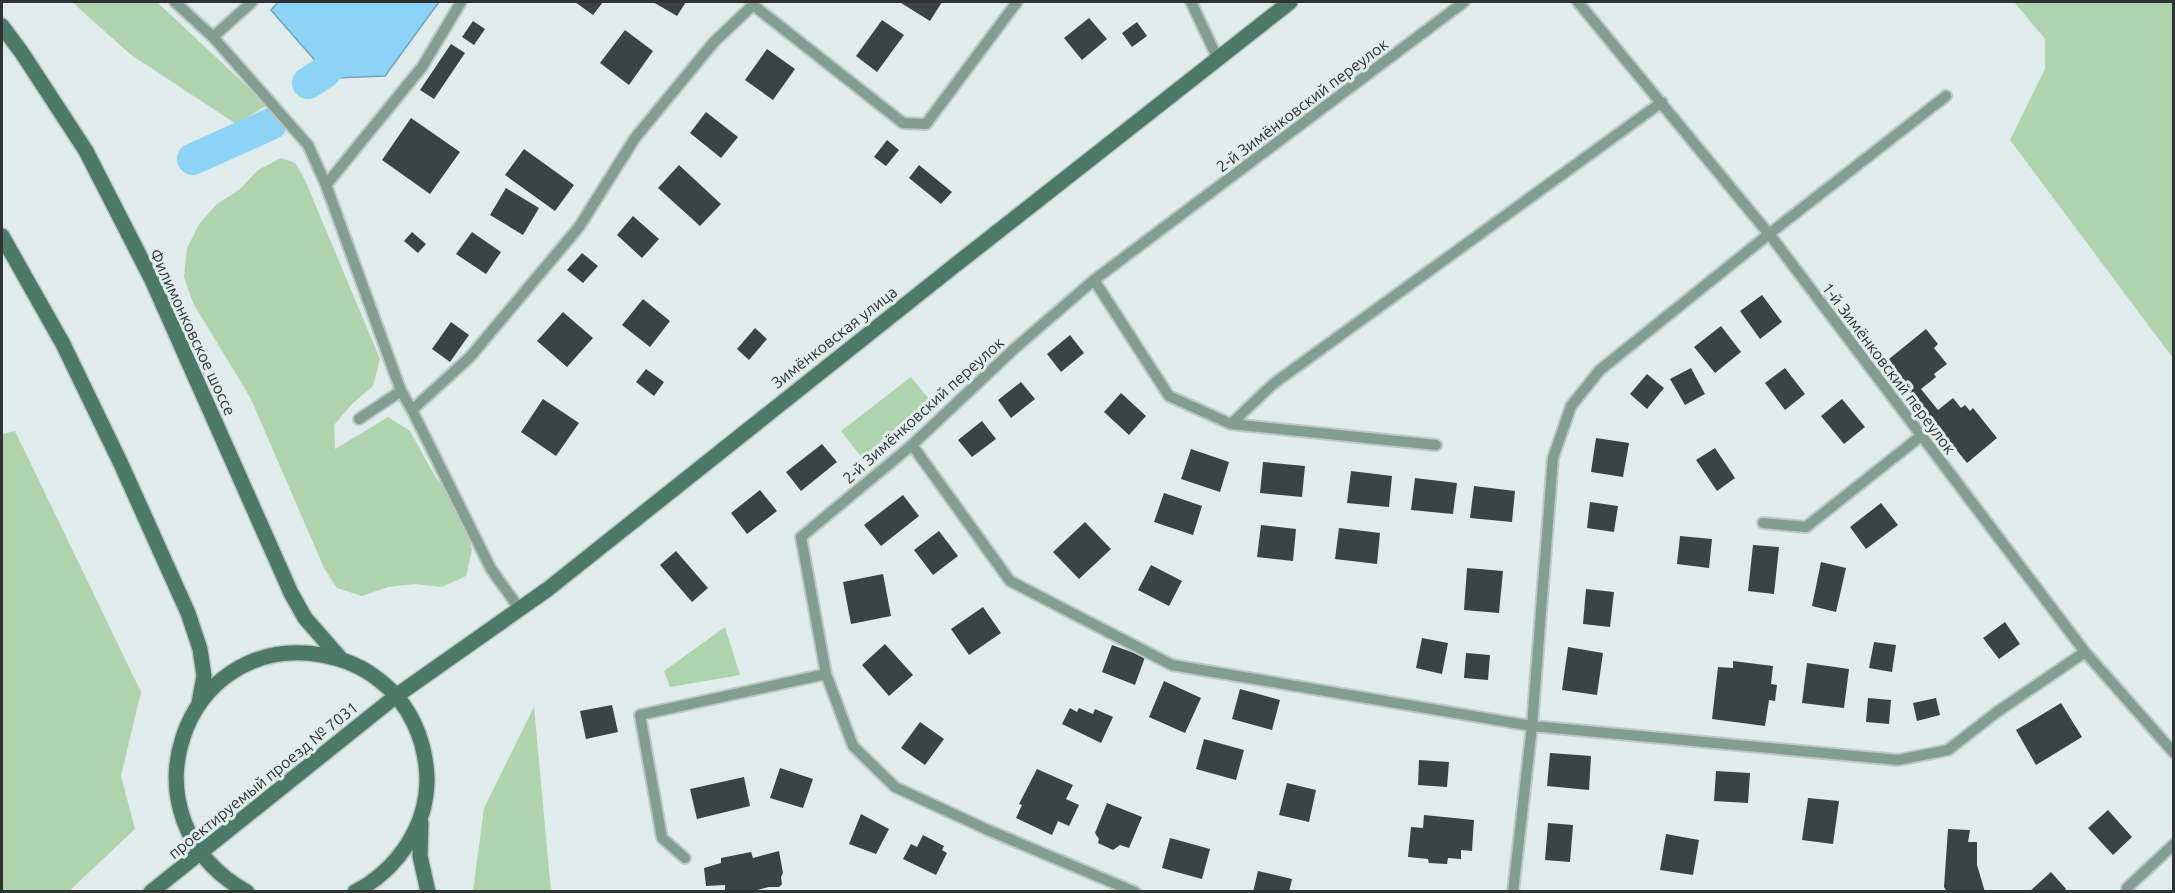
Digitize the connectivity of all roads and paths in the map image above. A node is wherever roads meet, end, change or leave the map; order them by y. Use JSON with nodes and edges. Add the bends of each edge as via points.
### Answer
{"nodes":[{"id":1,"x":176,"y":2,"type":"edge"},
{"id":2,"x":252,"y":2,"type":"edge"},
{"id":3,"x":461,"y":2,"type":"edge"},
{"id":4,"x":1017,"y":2,"type":"edge"},
{"id":5,"x":1191,"y":2,"type":"edge"},
{"id":6,"x":1290,"y":2,"type":"edge"},
{"id":7,"x":1464,"y":2,"type":"edge"},
{"id":8,"x":1578,"y":2,"type":"edge"},
{"id":9,"x":2,"y":26,"type":"edge"},
{"id":10,"x":213,"y":37,"type":"junction"},
{"id":11,"x":1218,"y":59,"type":"junction"},
{"id":12,"x":1946,"y":96,"type":"dead end"},
{"id":13,"x":1662,"y":102,"type":"junction"},
{"id":14,"x":326,"y":185,"type":"junction"},
{"id":15,"x":1769,"y":234,"type":"junction"},
{"id":16,"x":2,"y":236,"type":"edge"},
{"id":17,"x":1094,"y":280,"type":"junction"},
{"id":18,"x":400,"y":391,"type":"junction"},
{"id":19,"x":412,"y":410,"type":"junction"},
{"id":20,"x":359,"y":419,"type":"dead end"},
{"id":21,"x":1231,"y":424,"type":"junction"},
{"id":22,"x":1921,"y":436,"type":"junction"},
{"id":23,"x":912,"y":445,"type":"junction"},
{"id":24,"x":1436,"y":445,"type":"dead end"},
{"id":25,"x":1763,"y":523,"type":"dead end"},
{"id":26,"x":519,"y":608,"type":"junction"},
{"id":27,"x":2085,"y":652,"type":"junction"},
{"id":28,"x":340,"y":658,"type":"junction"},
{"id":29,"x":826,"y":674,"type":"junction"},
{"id":30,"x":396,"y":696,"type":"junction"},
{"id":31,"x":198,"y":706,"type":"junction"},
{"id":32,"x":1532,"y":726,"type":"junction"},
{"id":33,"x":2174,"y":753,"type":"edge"},
{"id":34,"x":421,"y":817,"type":"junction"},
{"id":35,"x":2174,"y":844,"type":"edge"},
{"id":36,"x":200,"y":853,"type":"junction"},
{"id":37,"x":685,"y":858,"type":"dead end"},
{"id":38,"x":2127,"y":888,"type":"dead end"},
{"id":39,"x":152,"y":891,"type":"edge"},
{"id":40,"x":247,"y":891,"type":"edge"},
{"id":41,"x":355,"y":891,"type":"edge"},
{"id":42,"x":428,"y":891,"type":"edge"},
{"id":43,"x":1135,"y":891,"type":"edge"},
{"id":44,"x":1513,"y":891,"type":"edge"}],
"edges":[{"from":1,"to":10,"type":"lane"},
{"from":2,"to":10,"type":"lane"},
{"from":3,"to":14,"type":"lane","via":[[422,67]]},
{"from":4,"to":19,"type":"lane","via":[[926,124],[903,123],[753,5],[714,42],[635,138],[579,227],[470,357]]},
{"from":5,"to":11,"type":"lane"},
{"from":6,"to":11,"type":"main road","name":"Зимёнковская улица"},
{"from":7,"to":17,"type":"lane","name":"2-й Зимёнковский переулок"},
{"from":8,"to":13,"type":"lane","name":"1-й Зимёнковский переулок"},
{"from":9,"to":28,"type":"main road","name":"Филимонковское шоссе","via":[[86,151],[152,280],[291,593],[305,618]]},
{"from":10,"to":14,"type":"lane","via":[[308,145]]},
{"from":11,"to":26,"type":"main road","name":"Зимёнковская улица"},
{"from":12,"to":15,"type":"lane"},
{"from":13,"to":15,"type":"lane","name":"1-й Зимёнковский переулок"},
{"from":13,"to":21,"type":"lane","via":[[1273,384]]},
{"from":14,"to":18,"type":"lane"},
{"from":15,"to":22,"type":"lane","name":"1-й Зимёнковский переулок"},
{"from":15,"to":32,"type":"lane","via":[[1600,370],[1570,406],[1553,458]]},
{"from":16,"to":31,"type":"main road","name":"Филимонковское шоссе","via":[[68,354],[188,613],[204,676]]},
{"from":17,"to":21,"type":"lane","via":[[1169,396]]},
{"from":17,"to":23,"type":"lane","name":"2-й Зимёнковский переулок"},
{"from":18,"to":19,"type":"lane"},
{"from":18,"to":20,"type":"lane"},
{"from":19,"to":26,"type":"lane","via":[[491,569]]},
{"from":21,"to":24,"type":"lane"},
{"from":22,"to":25,"type":"lane","via":[[1806,527]]},
{"from":22,"to":27,"type":"lane","name":"1-й Зимёнковский переулок"},
{"from":23,"to":29,"type":"lane","name":"2-й Зимёнковский переулок","via":[[801,537]]},
{"from":23,"to":32,"type":"lane","via":[[1010,581],[1172,665]]},
{"from":26,"to":30,"type":"main road","name":"Зимёнковская улица"},
{"from":27,"to":32,"type":"lane","via":[[1948,750],[1898,760]]},
{"from":27,"to":33,"type":"lane","name":"1-й Зимёнковский переулок"},
{"from":28,"to":30,"type":"main road","name":"Филимонковское шоссе","via":[[370,673]]},
{"from":28,"to":31,"type":"main road","name":"Филимонковское шоссе","via":[[305,652],[270,656],[230,675]]},
{"from":29,"to":37,"type":"lane","via":[[640,715],[662,838]]},
{"from":29,"to":43,"type":"lane","name":"2-й Зимёнковский переулок","via":[[853,746],[895,787]]},
{"from":30,"to":34,"type":"main road","name":"Филимонковское шоссе","via":[[422,744],[427,781]]},
{"from":30,"to":36,"type":"main road","name":"проектируемый проезд № 7031"},
{"from":31,"to":36,"type":"main road","name":"Филимонковское шоссе","via":[[182,737],[176,771],[179,806]]},
{"from":32,"to":44,"type":"lane"},
{"from":34,"to":41,"type":"main road","name":"Филимонковское шоссе","via":[[393,864]]},
{"from":34,"to":42,"type":"main road","name":"Филимонковское шоссе","via":[[420,856]]},
{"from":35,"to":38,"type":"lane"},
{"from":36,"to":39,"type":"main road","name":"проектируемый проезд № 7031"},
{"from":36,"to":40,"type":"main road","name":"Филимонковское шоссе","via":[[221,875]]}]}
